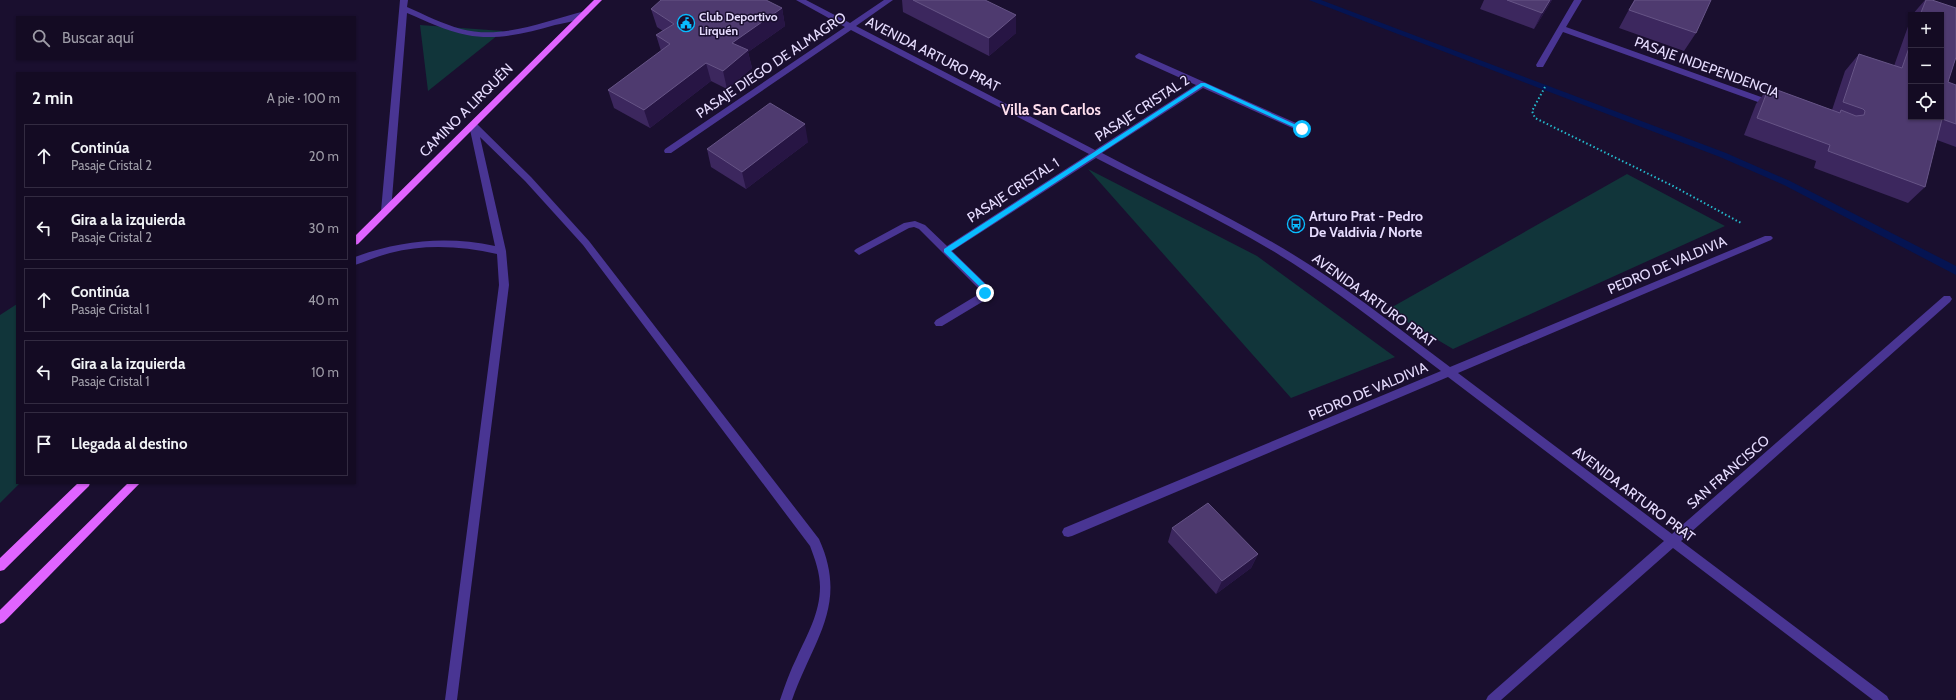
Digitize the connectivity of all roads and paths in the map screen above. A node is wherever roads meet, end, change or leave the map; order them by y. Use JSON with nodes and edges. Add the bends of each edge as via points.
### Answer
{"nodes":[{"id":1,"x":598,"y":0,"type":"edge"},
{"id":2,"x":800,"y":0,"type":"edge"},
{"id":3,"x":889,"y":0,"type":"edge"},
{"id":4,"x":1578,"y":0,"type":"edge"},
{"id":5,"x":403,"y":4,"type":"edge"},
{"id":6,"x":585,"y":13,"type":"junction"},
{"id":7,"x":851,"y":26,"type":"junction"},
{"id":8,"x":1561,"y":28,"type":"junction"},
{"id":9,"x":1139,"y":56,"type":"dead end"},
{"id":10,"x":1540,"y":65,"type":"dead end"},
{"id":11,"x":1203,"y":84,"type":"junction"},
{"id":12,"x":1545,"y":86,"type":"dead end"},
{"id":13,"x":1778,"y":105,"type":"edge"},
{"id":14,"x":473,"y":125,"type":"junction"},
{"id":15,"x":1302,"y":129,"type":"dead end"},
{"id":16,"x":668,"y":151,"type":"dead end"},
{"id":17,"x":1096,"y":154,"type":"junction"},
{"id":18,"x":386,"y":211,"type":"junction"},
{"id":19,"x":1768,"y":238,"type":"joint"},
{"id":20,"x":356,"y":241,"type":"edge"},
{"id":21,"x":947,"y":250,"type":"junction"},
{"id":22,"x":501,"y":251,"type":"junction"},
{"id":23,"x":860,"y":251,"type":"dead end"},
{"id":24,"x":356,"y":261,"type":"edge"},
{"id":25,"x":1947,"y":299,"type":"dead end"},
{"id":26,"x":939,"y":324,"type":"dead end"},
{"id":27,"x":1450,"y":372,"type":"junction"},
{"id":28,"x":84,"y":484,"type":"edge"},
{"id":29,"x":134,"y":484,"type":"edge"},
{"id":30,"x":1068,"y":532,"type":"dead end"},
{"id":31,"x":1673,"y":541,"type":"junction"},
{"id":32,"x":0,"y":566,"type":"edge"},
{"id":33,"x":0,"y":618,"type":"edge"},
{"id":34,"x":451,"y":700,"type":"edge"},
{"id":35,"x":786,"y":700,"type":"edge"},
{"id":36,"x":1492,"y":700,"type":"edge"},
{"id":37,"x":1884,"y":700,"type":"edge"}],
"edges":[{"from":1,"to":6,"type":"main road","name":"CAMINO A LIRQUÉN"},
{"from":2,"to":7,"type":"street","name":"AVENIDA ARTURO PRAT"},
{"from":3,"to":7,"type":"street","name":"PASAJE DIEGO DE ALMAGRO"},
{"from":4,"to":8,"type":"street"},
{"from":5,"to":6,"type":"street","via":[[438,24],[469,33],[536,28]]},
{"from":5,"to":18,"type":"street"},
{"from":6,"to":14,"type":"main road","name":"CAMINO A LIRQUÉN"},
{"from":7,"to":16,"type":"street","name":"PASAJE DIEGO DE ALMAGRO"},
{"from":7,"to":17,"type":"street","name":"AVENIDA ARTURO PRAT"},
{"from":8,"to":10,"type":"street"},
{"from":8,"to":13,"type":"street","name":"PASAJE INDEPENDENCIA"},
{"from":9,"to":11,"type":"street","name":"PASAJE CRISTAL 2"},
{"from":11,"to":15,"type":"street","name":"PASAJE CRISTAL 2"},
{"from":11,"to":17,"type":"street","name":"PASAJE CRISTAL 2"},
{"from":12,"to":19,"type":"path","via":[[1532,111],[1535,118],[1673,186]]},
{"from":14,"to":18,"type":"main road","name":"CAMINO A LIRQUÉN"},
{"from":14,"to":22,"type":"street"},
{"from":14,"to":35,"type":"street","via":[[586,243],[815,543],[823,561],[826,581],[825,603]]},
{"from":17,"to":21,"type":"street","name":"PASAJE CRISTAL 1"},
{"from":17,"to":27,"type":"street","name":"AVENIDA ARTURO PRAT","via":[[1242,230],[1295,261],[1374,314]]},
{"from":18,"to":20,"type":"main road","name":"CAMINO A LIRQUÉN"},
{"from":19,"to":27,"type":"street","name":"PEDRO DE VALDIVIA"},
{"from":21,"to":23,"type":"street","via":[[922,227],[911,224]]},
{"from":21,"to":26,"type":"street","via":[[982,286],[985,293]]},
{"from":22,"to":24,"type":"street","via":[[450,242],[422,243],[395,248]]},
{"from":22,"to":34,"type":"street","via":[[504,284]]},
{"from":25,"to":31,"type":"street","name":"SAN FRANCISCO"},
{"from":27,"to":30,"type":"street","name":"PEDRO DE VALDIVIA"},
{"from":27,"to":31,"type":"street","name":"AVENIDA ARTURO PRAT"},
{"from":28,"to":32,"type":"main road"},
{"from":29,"to":33,"type":"main road"},
{"from":31,"to":36,"type":"street","name":"SAN FRANCISCO"},
{"from":31,"to":37,"type":"street","name":"AVENIDA ARTURO PRAT"}]}
